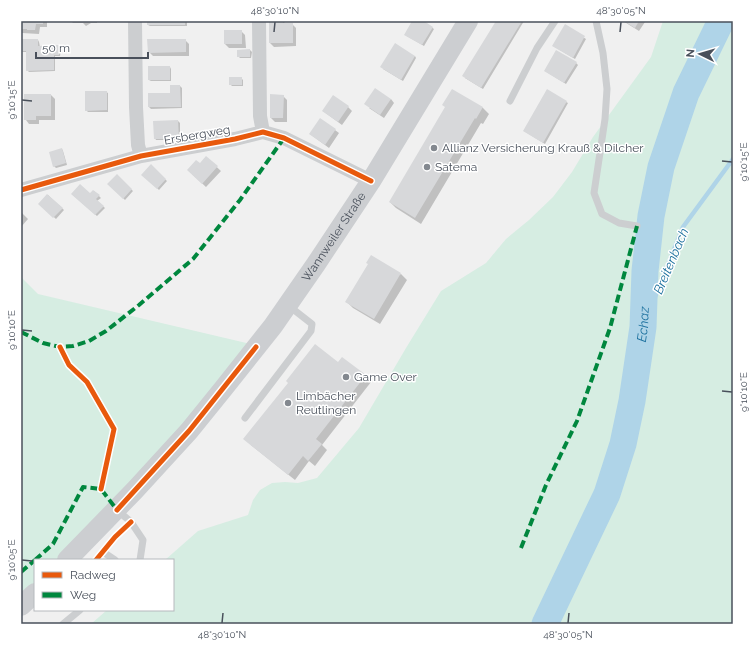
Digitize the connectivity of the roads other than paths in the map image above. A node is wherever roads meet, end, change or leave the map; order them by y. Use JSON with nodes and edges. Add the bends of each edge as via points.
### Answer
{"nodes":[{"id":1,"x":135,"y":21,"type":"edge"},
{"id":2,"x":259,"y":21,"type":"edge"},
{"id":3,"x":468,"y":21,"type":"edge"},
{"id":4,"x":555,"y":21,"type":"edge"},
{"id":5,"x":596,"y":21,"type":"edge"},
{"id":6,"x":510,"y":102,"type":"dead end"},
{"id":7,"x":263,"y":132,"type":"junction"},
{"id":8,"x":141,"y":156,"type":"junction"},
{"id":9,"x":371,"y":181,"type":"junction"},
{"id":10,"x":21,"y":190,"type":"edge"},
{"id":11,"x":637,"y":226,"type":"dead end"},
{"id":12,"x":287,"y":305,"type":"junction"},
{"id":13,"x":245,"y":418,"type":"dead end"},
{"id":14,"x":117,"y":510,"type":"junction"},
{"id":15,"x":103,"y":552,"type":"dead end"},
{"id":16,"x":68,"y":559,"type":"edge"},
{"id":17,"x":114,"y":559,"type":"edge"},
{"id":18,"x":140,"y":559,"type":"edge"},
{"id":19,"x":34,"y":594,"type":"edge"},
{"id":20,"x":21,"y":606,"type":"edge"},
{"id":21,"x":79,"y":611,"type":"edge"},
{"id":22,"x":63,"y":624,"type":"edge"}],
"edges":[{"from":1,"to":8,"type":"street","via":[[136,107]]},
{"from":2,"to":7,"type":"street","via":[[260,116]]},
{"from":3,"to":9,"type":"main road","name":"Wannweiler Straße"},
{"from":4,"to":6,"type":"lane","via":[[534,53]]},
{"from":5,"to":11,"type":"lane","via":[[607,89],[606,119],[594,193],[602,214],[618,223]]},
{"from":7,"to":8,"type":"street","name":"Ersbergweg"},
{"from":7,"to":9,"type":"street","name":"Ersbergweg","via":[[284,138]]},
{"from":8,"to":10,"type":"street","name":"Ersbergweg"},
{"from":9,"to":12,"type":"main road","name":"Wannweiler Straße"},
{"from":12,"to":13,"type":"lane","via":[[312,324],[311,331]]},
{"from":12,"to":14,"type":"main road","name":"Wannweiler Straße","via":[[189,431]]},
{"from":14,"to":16,"type":"main road","name":"Wannweiler Straße"},
{"from":14,"to":18,"type":"lane","via":[[131,522],[143,540]]},
{"from":15,"to":17,"type":"lane"},
{"from":19,"to":20,"type":"main road"},
{"from":21,"to":22,"type":"lane"}]}
